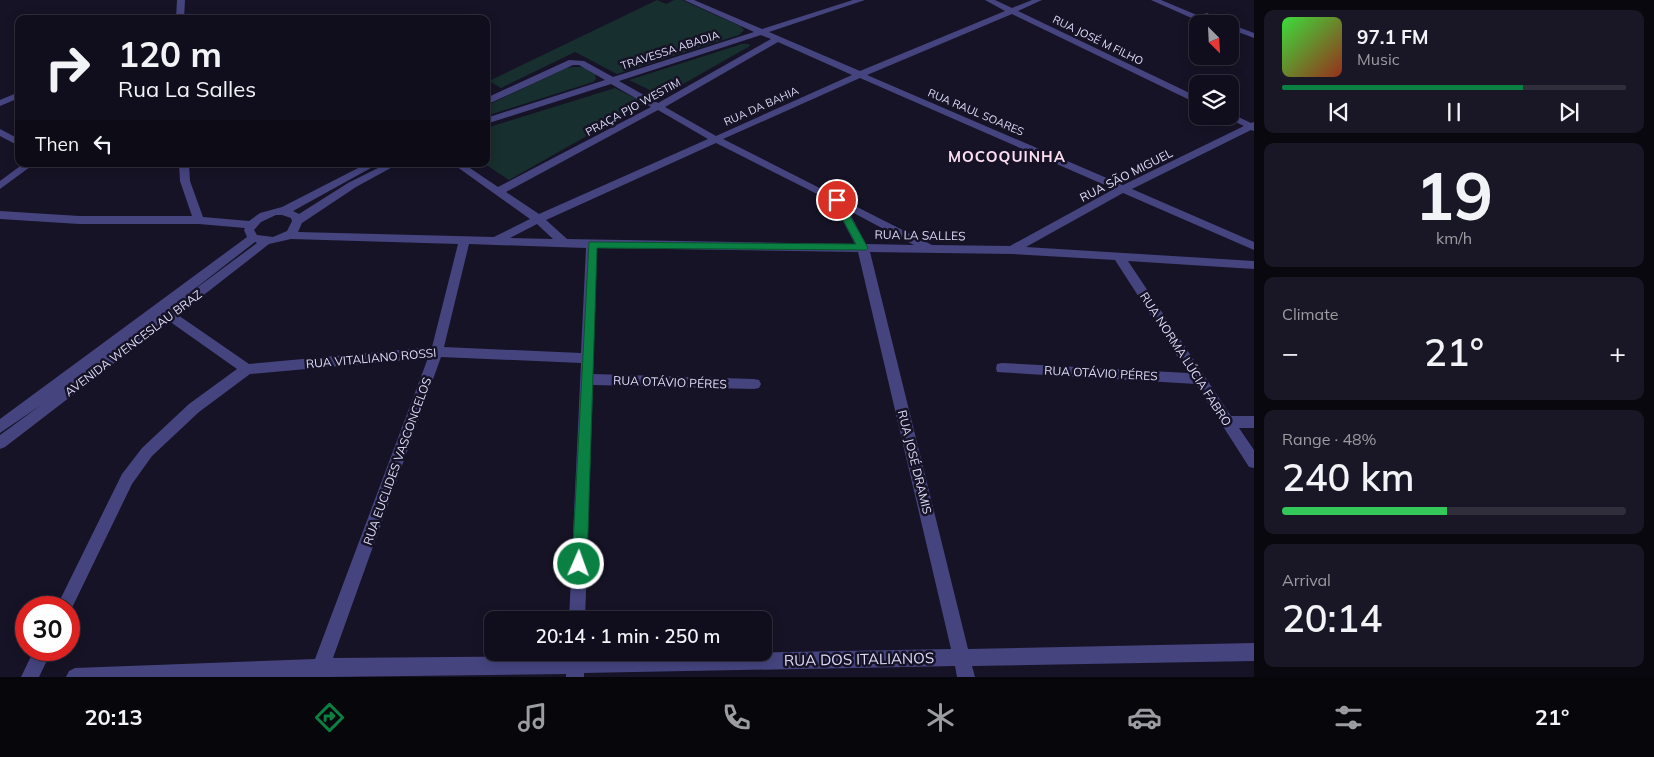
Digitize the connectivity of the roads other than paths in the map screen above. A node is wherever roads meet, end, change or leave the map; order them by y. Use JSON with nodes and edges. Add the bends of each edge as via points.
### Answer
{"nodes":[{"id":1,"x":181,"y":0,"type":"edge"},
{"id":2,"x":688,"y":0,"type":"edge"},
{"id":3,"x":861,"y":0,"type":"edge"},
{"id":4,"x":989,"y":0,"type":"edge"},
{"id":5,"x":1038,"y":0,"type":"edge"},
{"id":6,"x":1155,"y":0,"type":"edge"},
{"id":7,"x":1168,"y":0,"type":"edge"},
{"id":8,"x":1010,"y":11,"type":"junction"},
{"id":9,"x":180,"y":15,"type":"edge"},
{"id":10,"x":1191,"y":15,"type":"edge"},
{"id":11,"x":1204,"y":15,"type":"edge"},
{"id":12,"x":1239,"y":30,"type":"edge"},
{"id":13,"x":762,"y":32,"type":"junction"},
{"id":14,"x":1239,"y":35,"type":"edge"},
{"id":15,"x":1254,"y":36,"type":"edge"},
{"id":16,"x":777,"y":39,"type":"junction"},
{"id":17,"x":1254,"y":42,"type":"edge"},
{"id":18,"x":859,"y":74,"type":"junction"},
{"id":19,"x":612,"y":81,"type":"junction"},
{"id":20,"x":15,"y":97,"type":"edge"},
{"id":21,"x":1189,"y":97,"type":"edge"},
{"id":22,"x":490,"y":100,"type":"edge"},
{"id":23,"x":0,"y":103,"type":"edge"},
{"id":24,"x":659,"y":106,"type":"junction"},
{"id":25,"x":490,"y":120,"type":"edge"},
{"id":26,"x":1239,"y":120,"type":"edge"},
{"id":27,"x":1253,"y":126,"type":"edge"},
{"id":28,"x":0,"y":132,"type":"edge"},
{"id":29,"x":715,"y":139,"type":"junction"},
{"id":30,"x":15,"y":141,"type":"edge"},
{"id":31,"x":25,"y":167,"type":"edge"},
{"id":32,"x":184,"y":167,"type":"edge"},
{"id":33,"x":367,"y":167,"type":"edge"},
{"id":34,"x":387,"y":167,"type":"edge"},
{"id":35,"x":462,"y":167,"type":"edge"},
{"id":36,"x":0,"y":186,"type":"edge"},
{"id":37,"x":1123,"y":189,"type":"junction"},
{"id":38,"x":499,"y":192,"type":"junction"},
{"id":39,"x":837,"y":200,"type":"junction"},
{"id":40,"x":284,"y":211,"type":"junction"},
{"id":41,"x":0,"y":215,"type":"edge"},
{"id":42,"x":538,"y":219,"type":"junction"},
{"id":43,"x":199,"y":220,"type":"junction"},
{"id":44,"x":297,"y":221,"type":"junction"},
{"id":45,"x":251,"y":225,"type":"junction"},
{"id":46,"x":288,"y":235,"type":"junction"},
{"id":47,"x":259,"y":240,"type":"junction"},
{"id":48,"x":464,"y":240,"type":"junction"},
{"id":49,"x":496,"y":241,"type":"junction"},
{"id":50,"x":564,"y":243,"type":"junction"},
{"id":51,"x":592,"y":244,"type":"junction"},
{"id":52,"x":1254,"y":246,"type":"edge"},
{"id":53,"x":863,"y":248,"type":"junction"},
{"id":54,"x":930,"y":248,"type":"junction"},
{"id":55,"x":1012,"y":250,"type":"junction"},
{"id":56,"x":1119,"y":257,"type":"junction"},
{"id":57,"x":1254,"y":265,"type":"edge"},
{"id":58,"x":165,"y":313,"type":"junction"},
{"id":59,"x":437,"y":352,"type":"junction"},
{"id":60,"x":588,"y":358,"type":"junction"},
{"id":61,"x":1002,"y":368,"type":"dead end"},
{"id":62,"x":247,"y":369,"type":"junction"},
{"id":63,"x":1199,"y":378,"type":"junction"},
{"id":64,"x":587,"y":379,"type":"junction"},
{"id":65,"x":754,"y":384,"type":"dead end"},
{"id":66,"x":1228,"y":422,"type":"junction"},
{"id":67,"x":1254,"y":422,"type":"edge"},
{"id":68,"x":0,"y":427,"type":"edge"},
{"id":69,"x":0,"y":443,"type":"edge"},
{"id":70,"x":1254,"y":462,"type":"edge"},
{"id":71,"x":70,"y":596,"type":"edge"},
{"id":72,"x":577,"y":611,"type":"edge"},
{"id":73,"x":1254,"y":652,"type":"edge"},
{"id":74,"x":962,"y":656,"type":"junction"},
{"id":75,"x":38,"y":661,"type":"edge"},
{"id":76,"x":575,"y":665,"type":"edge"},
{"id":77,"x":318,"y":672,"type":"edge"},
{"id":78,"x":30,"y":677,"type":"edge"},
{"id":79,"x":75,"y":677,"type":"edge"},
{"id":80,"x":966,"y":677,"type":"edge"}],
"edges":[{"from":1,"to":9,"type":"street"},
{"from":2,"to":13,"type":"street","name":"RUA RAUL SOARES"},
{"from":3,"to":13,"type":"street","name":"TRAVESSA ABADIA"},
{"from":4,"to":8,"type":"street","name":"RUA JOSÉ M FILHO"},
{"from":5,"to":8,"type":"street","name":"RUA DA BAHIA"},
{"from":6,"to":10,"type":"street"},
{"from":7,"to":11,"type":"street"},
{"from":8,"to":18,"type":"street","name":"RUA DA BAHIA"},
{"from":8,"to":21,"type":"street","name":"RUA JOSÉ M FILHO"},
{"from":12,"to":15,"type":"street"},
{"from":13,"to":16,"type":"street","name":"RUA RAUL SOARES"},
{"from":13,"to":19,"type":"street","name":"TRAVESSA ABADIA"},
{"from":14,"to":17,"type":"street"},
{"from":16,"to":18,"type":"street","name":"RUA RAUL SOARES"},
{"from":16,"to":24,"type":"street","name":"PRAÇA PJO WESTIM"},
{"from":18,"to":29,"type":"street","name":"RUA DA BAHIA"},
{"from":18,"to":37,"type":"street","name":"RUA RAUL SOARES"},
{"from":19,"to":22,"type":"street","via":[[581,63],[572,62]]},
{"from":19,"to":24,"type":"street"},
{"from":19,"to":25,"type":"street","name":"TRAVESSA ABADIA"},
{"from":20,"to":23,"type":"street"},
{"from":24,"to":29,"type":"street"},
{"from":24,"to":38,"type":"street","name":"PRAÇA PJO WESTIM"},
{"from":26,"to":27,"type":"street"},
{"from":27,"to":37,"type":"street","name":"RUA SÃO MIGUEL"},
{"from":28,"to":30,"type":"street"},
{"from":29,"to":39,"type":"street"},
{"from":29,"to":42,"type":"street","name":"RUA DA BAHIA"},
{"from":31,"to":36,"type":"street"},
{"from":32,"to":43,"type":"street","via":[[185,181]]},
{"from":33,"to":40,"type":"street"},
{"from":34,"to":44,"type":"street","via":[[352,185]]},
{"from":35,"to":38,"type":"street"},
{"from":37,"to":52,"type":"street","name":"RUA RAUL SOARES"},
{"from":37,"to":55,"type":"street","name":"RUA SÃO MIGUEL"},
{"from":38,"to":42,"type":"street"},
{"from":39,"to":53,"type":"street","name":"RUA JOSÉ DRAMIS"},
{"from":39,"to":54,"type":"street"},
{"from":40,"to":44,"type":"street","via":[[295,216]]},
{"from":40,"to":45,"type":"street","via":[[261,216]]},
{"from":41,"to":43,"type":"street","via":[[79,220]]},
{"from":42,"to":49,"type":"street","name":"RUA DA BAHIA"},
{"from":42,"to":50,"type":"street"},
{"from":43,"to":45,"type":"street"},
{"from":44,"to":46,"type":"street"},
{"from":45,"to":47,"type":"street","via":[[249,235]]},
{"from":46,"to":47,"type":"street","name":"RUA LA SALLES","via":[[273,241]]},
{"from":46,"to":48,"type":"street","name":"RUA LA SALLES"},
{"from":47,"to":58,"type":"street","name":"AVENIDA WENCESLAU BRAZ"},
{"from":48,"to":49,"type":"street","name":"RUA LA SALLES"},
{"from":48,"to":59,"type":"street","name":"RUA EUCLIDES VASCONCELOS"},
{"from":49,"to":50,"type":"street","name":"RUA LA SALLES"},
{"from":50,"to":51,"type":"street","name":"RUA LA SALLES"},
{"from":51,"to":53,"type":"street","name":"RUA LA SALLES"},
{"from":51,"to":60,"type":"street"},
{"from":53,"to":54,"type":"street","name":"RUA LA SALLES"},
{"from":53,"to":74,"type":"street","name":"RUA JOSÉ DRAMIS"},
{"from":54,"to":55,"type":"street","name":"RUA LA SALLES"},
{"from":55,"to":56,"type":"street","name":"RUA LA SALLES"},
{"from":56,"to":57,"type":"street","name":"RUA LA SALLES"},
{"from":56,"to":63,"type":"street","name":"RUA NORMA LÚCIA FABRO"},
{"from":58,"to":62,"type":"street"},
{"from":58,"to":68,"type":"street","name":"AVENIDA WENCESLAU BRAZ"},
{"from":58,"to":69,"type":"street","name":"AVENIDA WENCESLAU BRAZ"},
{"from":59,"to":60,"type":"street","name":"RUA VITALIANO ROSSI"},
{"from":59,"to":62,"type":"street","name":"RUA VITALIANO ROSSI"},
{"from":59,"to":77,"type":"street","name":"RUA EUCLIDES VASCONCELOS"},
{"from":60,"to":64,"type":"street"},
{"from":61,"to":63,"type":"street","name":"RUA OTÁVIO PÉRES"},
{"from":62,"to":71,"type":"street","via":[[194,408],[147,452],[127,479]]},
{"from":63,"to":66,"type":"street","name":"RUA NORMA LÚCIA FABRO"},
{"from":64,"to":65,"type":"street","name":"RUA OTÁVIO PÉRES"},
{"from":64,"to":72,"type":"street"},
{"from":66,"to":67,"type":"street"},
{"from":66,"to":70,"type":"street","name":"RUA NORMA LÚCIA FABRO"},
{"from":73,"to":74,"type":"street","name":"RUA DOS ITALIANOS"},
{"from":74,"to":76,"type":"street","name":"RUA DOS ITALIANOS"},
{"from":74,"to":80,"type":"street","name":"RUA JOSÉ DRAMIS"},
{"from":75,"to":78,"type":"street"},
{"from":76,"to":77,"type":"street","name":"RUA DOS ITALIANOS"},
{"from":77,"to":79,"type":"street","name":"RUA DOS ITALIANOS"}]}
